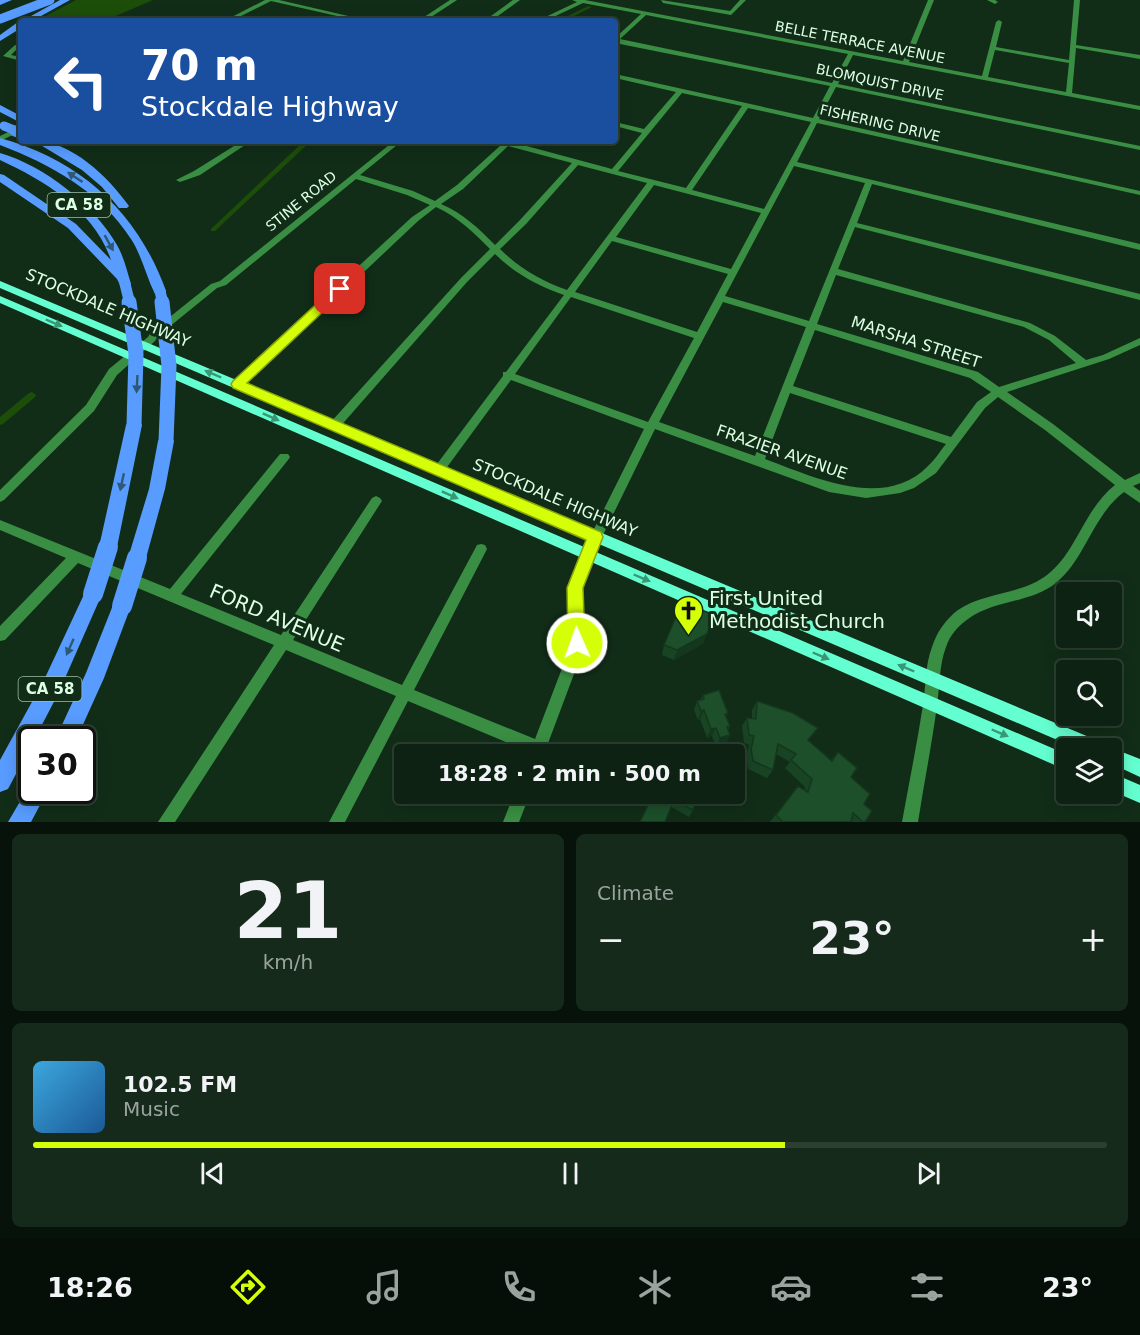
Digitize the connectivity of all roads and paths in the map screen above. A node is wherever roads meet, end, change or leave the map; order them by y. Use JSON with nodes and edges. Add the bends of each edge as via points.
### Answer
{"nodes":[{"id":1,"x":8,"y":0,"type":"edge"},
{"id":2,"x":39,"y":0,"type":"edge"},
{"id":3,"x":50,"y":0,"type":"edge"},
{"id":4,"x":66,"y":0,"type":"edge"},
{"id":5,"x":271,"y":0,"type":"edge"},
{"id":6,"x":454,"y":0,"type":"edge"},
{"id":7,"x":517,"y":0,"type":"edge"},
{"id":8,"x":575,"y":0,"type":"edge"},
{"id":9,"x":664,"y":0,"type":"edge"},
{"id":10,"x":743,"y":0,"type":"edge"},
{"id":11,"x":931,"y":0,"type":"edge"},
{"id":12,"x":1077,"y":0,"type":"edge"},
{"id":13,"x":585,"y":1,"type":"edge"},
{"id":14,"x":0,"y":3,"type":"edge"},
{"id":15,"x":715,"y":10,"type":"junction"},
{"id":16,"x":647,"y":14,"type":"junction"},
{"id":17,"x":32,"y":18,"type":"edge"},
{"id":18,"x":237,"y":18,"type":"edge"},
{"id":19,"x":353,"y":18,"type":"edge"},
{"id":20,"x":426,"y":18,"type":"edge"},
{"id":21,"x":491,"y":18,"type":"edge"},
{"id":22,"x":547,"y":18,"type":"edge"},
{"id":23,"x":0,"y":20,"type":"edge"},
{"id":24,"x":999,"y":22,"type":"dead end"},
{"id":25,"x":702,"y":24,"type":"junction"},
{"id":26,"x":18,"y":26,"type":"edge"},
{"id":27,"x":618,"y":38,"type":"edge"},
{"id":28,"x":0,"y":39,"type":"edge"},
{"id":29,"x":618,"y":40,"type":"edge"},
{"id":30,"x":17,"y":46,"type":"dead end"},
{"id":31,"x":1073,"y":46,"type":"junction"},
{"id":32,"x":993,"y":48,"type":"junction"},
{"id":33,"x":851,"y":53,"type":"junction"},
{"id":34,"x":1140,"y":57,"type":"edge"},
{"id":35,"x":18,"y":58,"type":"edge"},
{"id":36,"x":1072,"y":62,"type":"junction"},
{"id":37,"x":905,"y":63,"type":"junction"},
{"id":38,"x":618,"y":77,"type":"edge"},
{"id":39,"x":985,"y":78,"type":"junction"},
{"id":40,"x":835,"y":85,"type":"junction"},
{"id":41,"x":680,"y":91,"type":"junction"},
{"id":42,"x":1069,"y":95,"type":"junction"},
{"id":43,"x":746,"y":105,"type":"junction"},
{"id":44,"x":0,"y":108,"type":"edge"},
{"id":45,"x":1140,"y":108,"type":"edge"},
{"id":46,"x":18,"y":121,"type":"edge"},
{"id":47,"x":816,"y":121,"type":"junction"},
{"id":48,"x":18,"y":123,"type":"edge"},
{"id":49,"x":18,"y":124,"type":"edge"},
{"id":50,"x":618,"y":125,"type":"edge"},
{"id":51,"x":1,"y":128,"type":"edge"},
{"id":52,"x":18,"y":132,"type":"edge"},
{"id":53,"x":646,"y":132,"type":"junction"},
{"id":54,"x":3,"y":141,"type":"edge"},
{"id":55,"x":45,"y":144,"type":"edge"},
{"id":56,"x":66,"y":144,"type":"edge"},
{"id":57,"x":242,"y":144,"type":"edge"},
{"id":58,"x":394,"y":144,"type":"edge"},
{"id":59,"x":506,"y":144,"type":"edge"},
{"id":60,"x":511,"y":144,"type":"edge"},
{"id":61,"x":1140,"y":148,"type":"edge"},
{"id":62,"x":0,"y":156,"type":"edge"},
{"id":63,"x":577,"y":162,"type":"junction"},
{"id":64,"x":793,"y":163,"type":"junction"},
{"id":65,"x":613,"y":172,"type":"junction"},
{"id":66,"x":354,"y":176,"type":"junction"},
{"id":67,"x":0,"y":177,"type":"edge"},
{"id":68,"x":100,"y":179,"type":"junction"},
{"id":69,"x":180,"y":180,"type":"dead end"},
{"id":70,"x":869,"y":181,"type":"junction"},
{"id":71,"x":652,"y":182,"type":"junction"},
{"id":72,"x":688,"y":191,"type":"junction"},
{"id":73,"x":1140,"y":193,"type":"edge"},
{"id":74,"x":437,"y":203,"type":"junction"},
{"id":75,"x":767,"y":212,"type":"junction"},
{"id":76,"x":852,"y":224,"type":"junction"},
{"id":77,"x":610,"y":238,"type":"junction"},
{"id":78,"x":1140,"y":247,"type":"edge"},
{"id":79,"x":144,"y":248,"type":"junction"},
{"id":80,"x":495,"y":249,"type":"junction"},
{"id":81,"x":834,"y":271,"type":"junction"},
{"id":82,"x":734,"y":273,"type":"junction"},
{"id":83,"x":124,"y":282,"type":"junction"},
{"id":84,"x":0,"y":284,"type":"edge"},
{"id":85,"x":0,"y":292,"type":"edge"},
{"id":86,"x":568,"y":294,"type":"junction"},
{"id":87,"x":1140,"y":297,"type":"edge"},
{"id":88,"x":721,"y":298,"type":"junction"},
{"id":89,"x":0,"y":299,"type":"edge"},
{"id":90,"x":56,"y":308,"type":"junction"},
{"id":91,"x":812,"y":325,"type":"junction"},
{"id":92,"x":700,"y":337,"type":"junction"},
{"id":93,"x":1140,"y":341,"type":"edge"},
{"id":94,"x":148,"y":342,"type":"junction"},
{"id":95,"x":130,"y":356,"type":"junction"},
{"id":96,"x":1084,"y":363,"type":"junction"},
{"id":97,"x":507,"y":375,"type":"junction"},
{"id":98,"x":238,"y":384,"type":"junction"},
{"id":99,"x":787,"y":388,"type":"junction"},
{"id":100,"x":999,"y":391,"type":"junction"},
{"id":101,"x":334,"y":426,"type":"junction"},
{"id":102,"x":652,"y":426,"type":"junction"},
{"id":103,"x":953,"y":442,"type":"junction"},
{"id":104,"x":284,"y":457,"type":"dead end"},
{"id":105,"x":758,"y":462,"type":"junction"},
{"id":106,"x":438,"y":471,"type":"junction"},
{"id":107,"x":1140,"y":478,"type":"edge"},
{"id":108,"x":1122,"y":485,"type":"junction"},
{"id":109,"x":0,"y":497,"type":"edge"},
{"id":110,"x":1140,"y":498,"type":"edge"},
{"id":111,"x":376,"y":501,"type":"dead end"},
{"id":112,"x":0,"y":525,"type":"edge"},
{"id":113,"x":592,"y":546,"type":"junction"},
{"id":114,"x":481,"y":549,"type":"dead end"},
{"id":115,"x":76,"y":556,"type":"junction"},
{"id":116,"x":172,"y":596,"type":"junction"},
{"id":117,"x":0,"y":635,"type":"edge"},
{"id":118,"x":284,"y":642,"type":"junction"},
{"id":119,"x":405,"y":692,"type":"junction"},
{"id":120,"x":932,"y":692,"type":"junction"},
{"id":121,"x":72,"y":726,"type":"edge"},
{"id":122,"x":1066,"y":738,"type":"edge"},
{"id":123,"x":522,"y":744,"type":"edge"},
{"id":124,"x":541,"y":744,"type":"edge"},
{"id":125,"x":1056,"y":757,"type":"edge"},
{"id":126,"x":1122,"y":760,"type":"edge"},
{"id":127,"x":1140,"y":768,"type":"edge"},
{"id":128,"x":0,"y":781,"type":"edge"},
{"id":129,"x":1122,"y":786,"type":"edge"},
{"id":130,"x":1140,"y":794,"type":"edge"},
{"id":131,"x":29,"y":804,"type":"edge"},
{"id":132,"x":518,"y":804,"type":"edge"},
{"id":133,"x":19,"y":822,"type":"edge"},
{"id":134,"x":166,"y":822,"type":"edge"},
{"id":135,"x":337,"y":822,"type":"edge"},
{"id":136,"x":511,"y":822,"type":"edge"},
{"id":137,"x":910,"y":822,"type":"edge"}],
"edges":[{"from":1,"to":14,"type":"highway"},
{"from":2,"to":23,"type":"highway"},
{"from":3,"to":23,"type":"highway","bridge":true},
{"from":4,"to":17,"type":"highway"},
{"from":5,"to":18,"type":"street"},
{"from":5,"to":19,"type":"street"},
{"from":6,"to":20,"type":"street"},
{"from":7,"to":21,"type":"street"},
{"from":8,"to":13,"type":"street","name":"BELLE TERRACE AVENUE"},
{"from":9,"to":15,"type":"street"},
{"from":9,"to":16,"type":"street"},
{"from":10,"to":15,"type":"street","via":[[732,13]]},
{"from":11,"to":37,"type":"street"},
{"from":12,"to":31,"type":"street"},
{"from":13,"to":16,"type":"street","name":"BELLE TERRACE AVENUE"},
{"from":13,"to":22,"type":"street"},
{"from":15,"to":25,"type":"street"},
{"from":16,"to":25,"type":"street","name":"BELLE TERRACE AVENUE"},
{"from":16,"to":27,"type":"street"},
{"from":24,"to":32,"type":"street"},
{"from":25,"to":33,"type":"street","name":"BELLE TERRACE AVENUE"},
{"from":26,"to":28,"type":"highway"},
{"from":29,"to":40,"type":"street","name":"BLOMQUIST DRIVE"},
{"from":30,"to":35,"type":"street","via":[[6,56]]},
{"from":31,"to":34,"type":"street"},
{"from":31,"to":36,"type":"street"},
{"from":32,"to":36,"type":"street"},
{"from":32,"to":39,"type":"street"},
{"from":33,"to":37,"type":"street","name":"BELLE TERRACE AVENUE"},
{"from":33,"to":40,"type":"street"},
{"from":36,"to":42,"type":"street"},
{"from":37,"to":39,"type":"street","name":"BELLE TERRACE AVENUE"},
{"from":38,"to":41,"type":"street","name":"FISHERING DRIVE"},
{"from":39,"to":42,"type":"street","name":"BELLE TERRACE AVENUE"},
{"from":40,"to":47,"type":"street"},
{"from":40,"to":61,"type":"street","name":"BLOMQUIST DRIVE"},
{"from":41,"to":43,"type":"street","name":"FISHERING DRIVE"},
{"from":41,"to":53,"type":"street"},
{"from":42,"to":45,"type":"street","name":"BELLE TERRACE AVENUE"},
{"from":43,"to":47,"type":"street","name":"FISHERING DRIVE"},
{"from":43,"to":72,"type":"street"},
{"from":44,"to":46,"type":"highway"},
{"from":47,"to":64,"type":"street"},
{"from":47,"to":73,"type":"street","name":"FISHERING DRIVE"},
{"from":48,"to":51,"type":"street"},
{"from":49,"to":54,"type":"street"},
{"from":50,"to":53,"type":"street"},
{"from":51,"to":52,"type":"highway","bridge":true},
{"from":53,"to":65,"type":"street"},
{"from":79,"to":54,"type":"highway","number":"CA 58","one_way":true,"via":[[123,217],[96,191],[56,165]]},
{"from":55,"to":68,"type":"highway","via":[[75,158]]},
{"from":56,"to":68,"type":"highway"},
{"from":57,"to":69,"type":"street"},
{"from":58,"to":66,"type":"street","name":"STINE ROAD"},
{"from":59,"to":74,"type":"street","via":[[469,180]]},
{"from":60,"to":63,"type":"street"},
{"from":62,"to":83,"type":"highway","number":"CA 58","one_way":true,"via":[[48,181],[88,214],[111,246]]},
{"from":63,"to":65,"type":"street"},
{"from":63,"to":80,"type":"street"},
{"from":64,"to":70,"type":"street"},
{"from":64,"to":75,"type":"street"},
{"from":65,"to":71,"type":"street"},
{"from":66,"to":74,"type":"street"},
{"from":66,"to":94,"type":"street","name":"STINE ROAD","via":[[223,283],[222,288],[162,336]]},
{"from":67,"to":83,"type":"highway","via":[[72,226]]},
{"from":68,"to":79,"type":"highway","via":[[125,210]]},
{"from":70,"to":76,"type":"street"},
{"from":70,"to":78,"type":"street"},
{"from":71,"to":72,"type":"street"},
{"from":71,"to":77,"type":"street"},
{"from":72,"to":75,"type":"street"},
{"from":74,"to":80,"type":"street","via":[[470,225]]},
{"from":74,"to":98,"type":"street"},
{"from":75,"to":82,"type":"street"},
{"from":76,"to":81,"type":"street"},
{"from":76,"to":87,"type":"street"},
{"from":77,"to":82,"type":"street"},
{"from":77,"to":86,"type":"street"},
{"from":79,"to":121,"type":"highway","number":"CA 58","bridge":true,"via":[[167,324],[170,362],[166,441],[157,489],[122,606]]},
{"from":80,"to":86,"type":"street","via":[[526,276]]},
{"from":80,"to":101,"type":"street"},
{"from":81,"to":91,"type":"street"},
{"from":81,"to":96,"type":"street","via":[[1027,325],[1052,338]]},
{"from":82,"to":88,"type":"street"},
{"from":83,"to":128,"type":"highway","number":"CA 58","one_way":true,"bridge":true,"via":[[133,316],[137,383],[134,425],[108,547],[93,594],[51,687]]},
{"from":84,"to":90,"type":"main road","name":"STOCKDALE HIGHWAY"},
{"from":85,"to":90,"type":"main road","via":[[34,305]]},
{"from":86,"to":92,"type":"street"},
{"from":86,"to":97,"type":"street"},
{"from":88,"to":91,"type":"street","name":"MARSHA STREET"},
{"from":88,"to":92,"type":"street"},
{"from":89,"to":95,"type":"main road","name":"STOCKDALE HIGHWAY","one_way":true},
{"from":90,"to":94,"type":"main road","name":"STOCKDALE HIGHWAY"},
{"from":91,"to":99,"type":"street"},
{"from":91,"to":100,"type":"street","name":"MARSHA STREET","via":[[960,369]]},
{"from":92,"to":102,"type":"street"},
{"from":93,"to":96,"type":"street","name":"FRAZIER AVENUE"},
{"from":94,"to":95,"type":"street","name":"STINE ROAD"},
{"from":98,"to":94,"type":"main road","name":"STOCKDALE HIGHWAY","one_way":true},
{"from":95,"to":109,"type":"street","name":"STINE ROAD","via":[[113,372],[82,416]]},
{"from":95,"to":113,"type":"main road","name":"STOCKDALE HIGHWAY","one_way":true},
{"from":96,"to":100,"type":"street","name":"FRAZIER AVENUE"},
{"from":97,"to":102,"type":"street","name":"FRAZIER AVENUE"},
{"from":97,"to":106,"type":"street"},
{"from":98,"to":101,"type":"main road","name":"STOCKDALE HIGHWAY"},
{"from":99,"to":103,"type":"street"},
{"from":99,"to":105,"type":"street"},
{"from":100,"to":103,"type":"street","name":"FRAZIER AVENUE","via":[[981,405]]},
{"from":100,"to":108,"type":"street","name":"MARSHA STREET"},
{"from":101,"to":106,"type":"main road","name":"STOCKDALE HIGHWAY"},
{"from":102,"to":105,"type":"street","name":"FRAZIER AVENUE"},
{"from":102,"to":113,"type":"street"},
{"from":103,"to":105,"type":"street","name":"FRAZIER AVENUE","via":[[922,478],[896,490],[880,492],[829,487]]},
{"from":104,"to":116,"type":"street"},
{"from":106,"to":113,"type":"main road","name":"STOCKDALE HIGHWAY"},
{"from":107,"to":108,"type":"street"},
{"from":108,"to":110,"type":"street","name":"MARSHA STREET"},
{"from":108,"to":120,"type":"street","via":[[1109,495],[1058,574],[1035,588],[975,608],[951,624],[938,649]]},
{"from":111,"to":118,"type":"street"},
{"from":112,"to":115,"type":"street","name":"FORD AVENUE"},
{"from":120,"to":113,"type":"main road","name":"STOCKDALE HIGHWAY","one_way":true},
{"from":113,"to":120,"type":"main road","name":"STOCKDALE HIGHWAY","one_way":true},
{"from":113,"to":124,"type":"street","via":[[575,588],[577,627],[573,658]]},
{"from":114,"to":119,"type":"street"},
{"from":115,"to":116,"type":"street","name":"FORD AVENUE"},
{"from":115,"to":117,"type":"street"},
{"from":116,"to":118,"type":"street","name":"FORD AVENUE"},
{"from":118,"to":119,"type":"street","name":"FORD AVENUE"},
{"from":118,"to":134,"type":"street"},
{"from":119,"to":123,"type":"street","name":"FORD AVENUE"},
{"from":119,"to":135,"type":"street"},
{"from":120,"to":122,"type":"main road","name":"STOCKDALE HIGHWAY"},
{"from":120,"to":125,"type":"main road","name":"STOCKDALE HIGHWAY","one_way":true},
{"from":120,"to":137,"type":"street"},
{"from":126,"to":127,"type":"main road"},
{"from":129,"to":130,"type":"main road"},
{"from":131,"to":133,"type":"highway"},
{"from":132,"to":136,"type":"street"}]}
